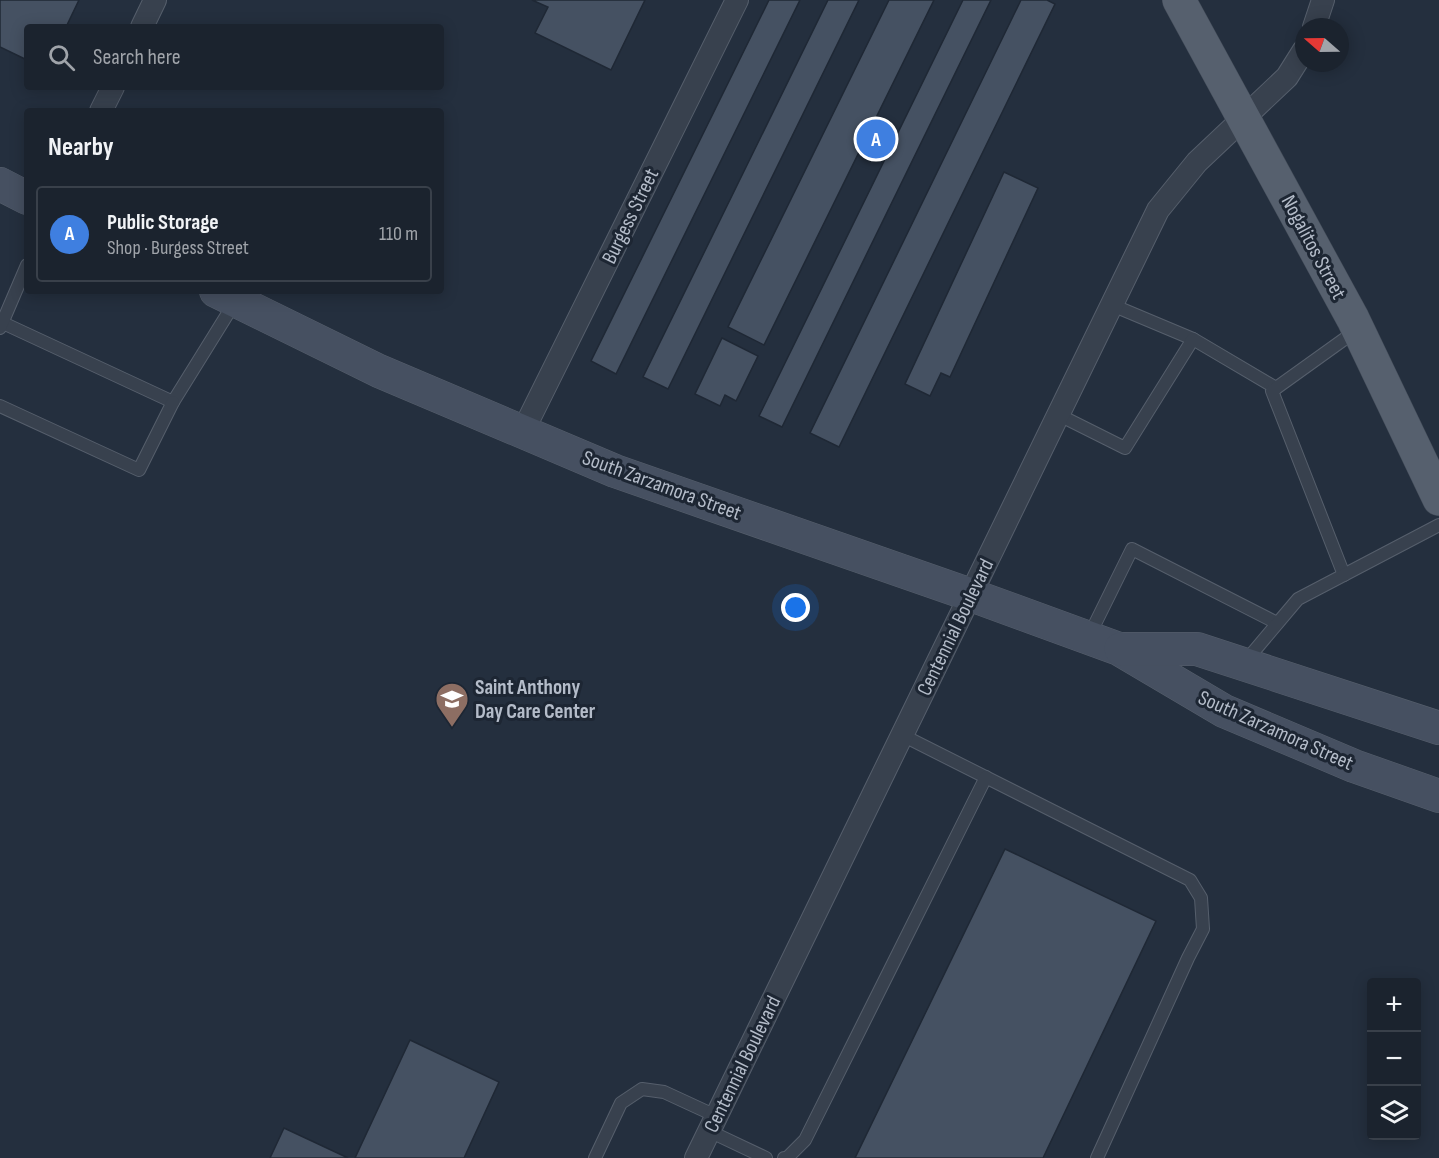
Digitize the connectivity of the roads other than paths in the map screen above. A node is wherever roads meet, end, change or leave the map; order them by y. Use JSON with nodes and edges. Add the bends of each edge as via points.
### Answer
{"nodes":[{"id":1,"x":155,"y":0,"type":"edge"},
{"id":2,"x":737,"y":0,"type":"edge"},
{"id":3,"x":1179,"y":0,"type":"edge"},
{"id":4,"x":1323,"y":0,"type":"edge"},
{"id":5,"x":1317,"y":18,"type":"edge"},
{"id":6,"x":143,"y":24,"type":"edge"},
{"id":7,"x":1295,"y":64,"type":"edge"},
{"id":8,"x":112,"y":90,"type":"edge"},
{"id":9,"x":102,"y":108,"type":"edge"},
{"id":10,"x":1244,"y":118,"type":"junction"},
{"id":11,"x":0,"y":184,"type":"edge"},
{"id":12,"x":24,"y":196,"type":"edge"},
{"id":13,"x":24,"y":272,"type":"edge"},
{"id":14,"x":226,"y":296,"type":"edge"},
{"id":15,"x":1112,"y":305,"type":"junction"},
{"id":16,"x":1,"y":326,"type":"edge"},
{"id":17,"x":1358,"y":329,"type":"junction"},
{"id":18,"x":1193,"y":339,"type":"junction"},
{"id":19,"x":1276,"y":388,"type":"junction"},
{"id":20,"x":173,"y":402,"type":"junction"},
{"id":21,"x":0,"y":406,"type":"edge"},
{"id":22,"x":1059,"y":415,"type":"junction"},
{"id":23,"x":523,"y":431,"type":"junction"},
{"id":24,"x":1439,"y":499,"type":"edge"},
{"id":25,"x":1439,"y":525,"type":"edge"},
{"id":26,"x":1344,"y":575,"type":"junction"},
{"id":27,"x":971,"y":595,"type":"junction"},
{"id":28,"x":1277,"y":623,"type":"junction"},
{"id":29,"x":1088,"y":638,"type":"junction"},
{"id":30,"x":1119,"y":649,"type":"junction"},
{"id":31,"x":1243,"y":664,"type":"junction"},
{"id":32,"x":1439,"y":728,"type":"edge"},
{"id":33,"x":902,"y":735,"type":"junction"},
{"id":34,"x":986,"y":777,"type":"junction"},
{"id":35,"x":1439,"y":796,"type":"edge"},
{"id":36,"x":713,"y":1123,"type":"junction"},
{"id":37,"x":594,"y":1158,"type":"edge"},
{"id":38,"x":696,"y":1158,"type":"edge"},
{"id":39,"x":766,"y":1158,"type":"edge"},
{"id":40,"x":784,"y":1158,"type":"edge"},
{"id":41,"x":1097,"y":1158,"type":"edge"}],
"edges":[{"from":1,"to":6,"type":"street"},
{"from":2,"to":23,"type":"street","name":"Burgess Street"},
{"from":3,"to":10,"type":"main road","name":"Nogalitos Street"},
{"from":4,"to":5,"type":"street"},
{"from":7,"to":10,"type":"street","name":"Centennial Boulevard"},
{"from":8,"to":9,"type":"street"},
{"from":10,"to":15,"type":"street","name":"Centennial Boulevard","via":[[1197,162],[1158,210]]},
{"from":10,"to":17,"type":"main road","name":"Nogalitos Street"},
{"from":11,"to":12,"type":"main road"},
{"from":13,"to":16,"type":"lane"},
{"from":14,"to":20,"type":"lane"},
{"from":14,"to":23,"type":"main road","name":"South Zarzamora Street","via":[[379,371]]},
{"from":15,"to":18,"type":"lane"},
{"from":15,"to":22,"type":"street","name":"Centennial Boulevard"},
{"from":16,"to":20,"type":"lane"},
{"from":17,"to":19,"type":"lane"},
{"from":17,"to":24,"type":"main road","name":"Nogalitos Street"},
{"from":18,"to":19,"type":"lane"},
{"from":18,"to":22,"type":"lane","via":[[1125,447]]},
{"from":19,"to":26,"type":"lane","via":[[1272,391]]},
{"from":20,"to":21,"type":"lane","via":[[139,470]]},
{"from":22,"to":27,"type":"street","name":"Centennial Boulevard"},
{"from":23,"to":27,"type":"main road","name":"South Zarzamora Street","via":[[615,471]]},
{"from":25,"to":26,"type":"lane"},
{"from":26,"to":28,"type":"lane","via":[[1298,599]]},
{"from":27,"to":29,"type":"main road","name":"South Zarzamora Street"},
{"from":27,"to":33,"type":"street","name":"Centennial Boulevard"},
{"from":28,"to":29,"type":"lane","via":[[1132,549]]},
{"from":28,"to":31,"type":"lane"},
{"from":29,"to":30,"type":"main road","name":"South Zarzamora Street"},
{"from":30,"to":31,"type":"main road","name":"South Zarzamora Street","via":[[1197,649]]},
{"from":30,"to":35,"type":"main road","name":"South Zarzamora Street","via":[[1224,711],[1354,766]]},
{"from":31,"to":32,"type":"main road","name":"South Zarzamora Street"},
{"from":33,"to":34,"type":"lane"},
{"from":33,"to":36,"type":"street","name":"Centennial Boulevard"},
{"from":34,"to":40,"type":"lane","via":[[805,1140]]},
{"from":34,"to":41,"type":"lane","via":[[1190,880],[1201,898],[1203,929]]},
{"from":36,"to":37,"type":"lane","via":[[664,1092],[642,1089],[621,1103]]},
{"from":36,"to":38,"type":"street","name":"Centennial Boulevard"},
{"from":36,"to":39,"type":"lane"}]}
